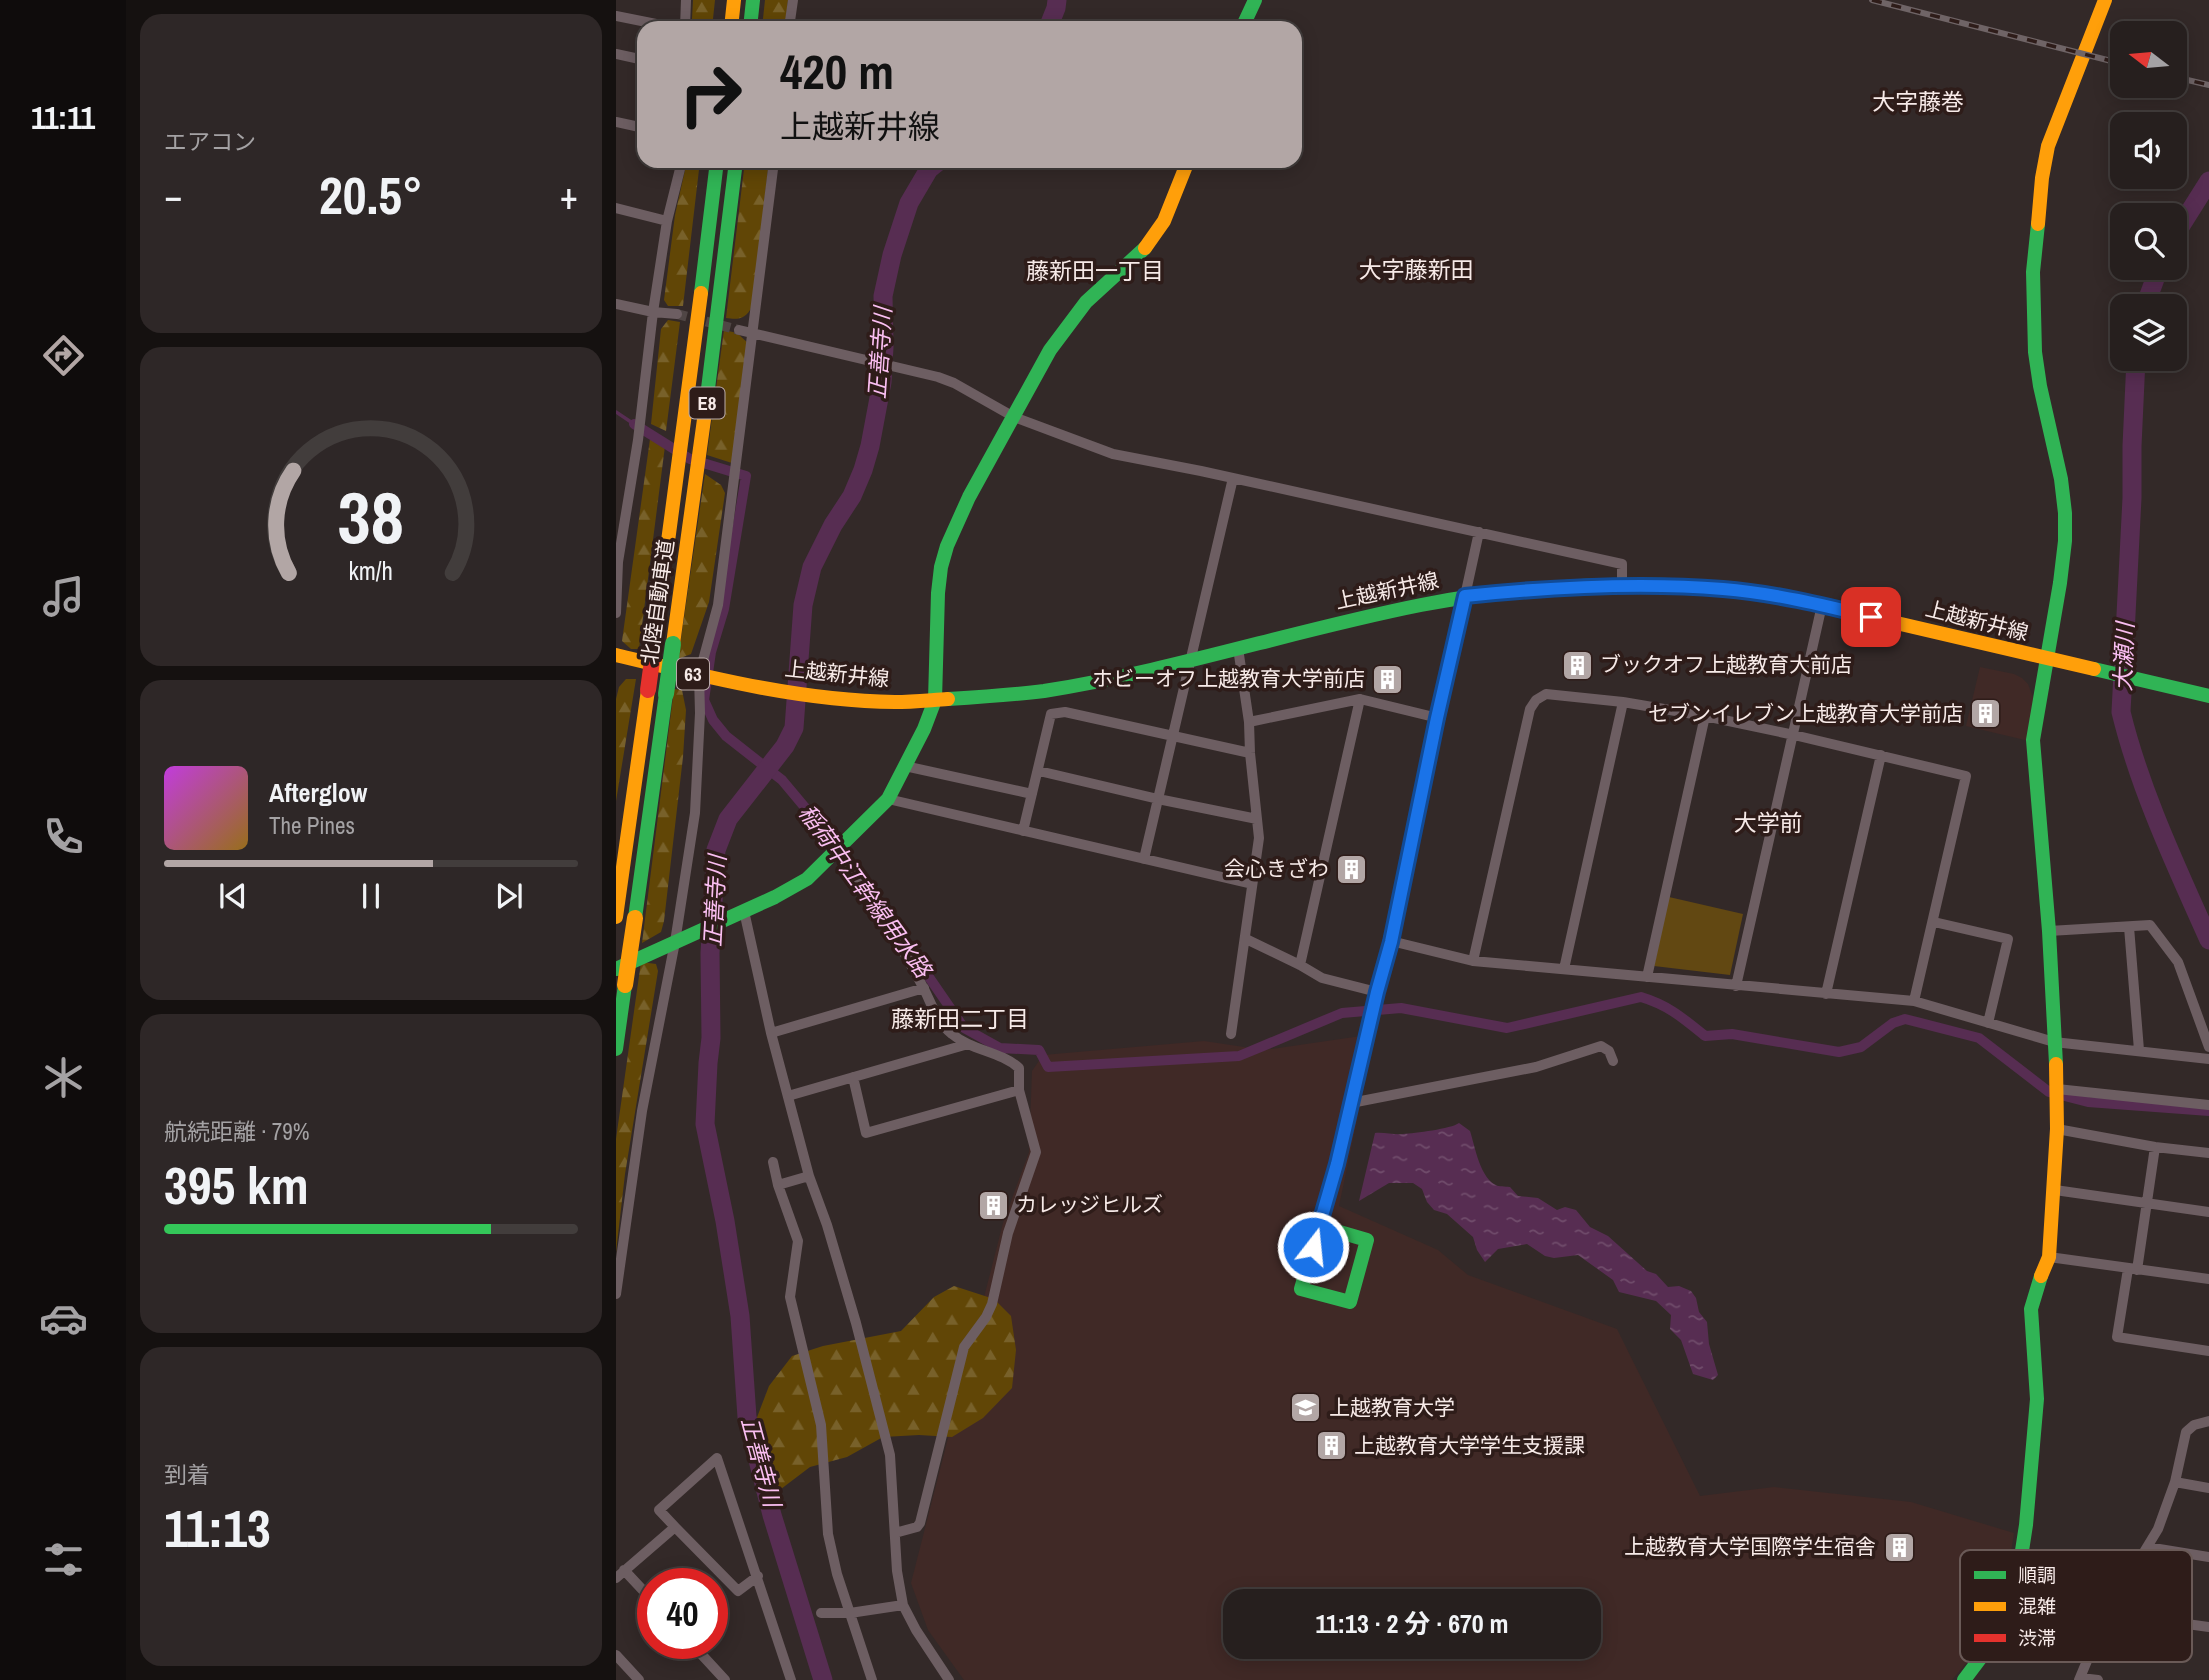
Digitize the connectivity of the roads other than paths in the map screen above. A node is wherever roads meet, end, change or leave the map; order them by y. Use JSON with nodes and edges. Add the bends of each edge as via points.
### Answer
{"nodes":[{"id":1,"x":687,"y":0,"type":"edge"},
{"id":2,"x":734,"y":0,"type":"edge"},
{"id":3,"x":753,"y":0,"type":"edge"},
{"id":4,"x":793,"y":0,"type":"edge"},
{"id":5,"x":1255,"y":0,"type":"edge"},
{"id":6,"x":2105,"y":0,"type":"edge"},
{"id":7,"x":616,"y":16,"type":"edge"},
{"id":8,"x":641,"y":21,"type":"edge"},
{"id":9,"x":686,"y":21,"type":"edge"},
{"id":10,"x":732,"y":21,"type":"edge"},
{"id":11,"x":751,"y":21,"type":"edge"},
{"id":12,"x":790,"y":21,"type":"edge"},
{"id":13,"x":1245,"y":21,"type":"edge"},
{"id":14,"x":616,"y":54,"type":"edge"},
{"id":15,"x":637,"y":58,"type":"edge"},
{"id":16,"x":616,"y":122,"type":"edge"},
{"id":17,"x":637,"y":126,"type":"edge"},
{"id":18,"x":680,"y":168,"type":"edge"},
{"id":19,"x":716,"y":168,"type":"edge"},
{"id":20,"x":735,"y":168,"type":"edge"},
{"id":21,"x":773,"y":168,"type":"edge"},
{"id":22,"x":1185,"y":168,"type":"edge"},
{"id":23,"x":616,"y":208,"type":"edge"},
{"id":24,"x":667,"y":221,"type":"junction"},
{"id":25,"x":616,"y":304,"type":"edge"},
{"id":26,"x":653,"y":312,"type":"junction"},
{"id":27,"x":677,"y":314,"type":"tunnel mouth"},
{"id":28,"x":739,"y":330,"type":"tunnel mouth"},
{"id":29,"x":752,"y":332,"type":"junction"},
{"id":30,"x":1014,"y":417,"type":"junction"},
{"id":31,"x":1233,"y":478,"type":"junction"},
{"id":32,"x":616,"y":499,"type":"edge"},
{"id":33,"x":628,"y":502,"type":"junction"},
{"id":34,"x":1479,"y":532,"type":"junction"},
{"id":35,"x":617,"y":562,"type":"edge"},
{"id":36,"x":1622,"y":586,"type":"junction"},
{"id":37,"x":1465,"y":596,"type":"junction"},
{"id":38,"x":1822,"y":605,"type":"junction"},
{"id":39,"x":616,"y":613,"type":"edge"},
{"id":40,"x":1238,"y":648,"type":"junction"},
{"id":41,"x":616,"y":655,"type":"edge"},
{"id":42,"x":2048,"y":660,"type":"junction"},
{"id":43,"x":1190,"y":662,"type":"junction"},
{"id":44,"x":699,"y":675,"type":"junction"},
{"id":45,"x":2209,"y":696,"type":"edge"},
{"id":46,"x":1360,"y":699,"type":"junction"},
{"id":47,"x":935,"y":700,"type":"junction"},
{"id":48,"x":1623,"y":702,"type":"junction"},
{"id":49,"x":1705,"y":716,"type":"junction"},
{"id":50,"x":1437,"y":718,"type":"junction"},
{"id":51,"x":1249,"y":722,"type":"junction"},
{"id":52,"x":1794,"y":735,"type":"junction"},
{"id":53,"x":1173,"y":737,"type":"junction"},
{"id":54,"x":1250,"y":753,"type":"junction"},
{"id":55,"x":1881,"y":755,"type":"junction"},
{"id":56,"x":905,"y":766,"type":"junction"},
{"id":57,"x":1039,"y":771,"type":"junction"},
{"id":58,"x":1032,"y":794,"type":"junction"},
{"id":59,"x":888,"y":799,"type":"junction"},
{"id":60,"x":1158,"y":800,"type":"junction"},
{"id":61,"x":1257,"y":819,"type":"junction"},
{"id":62,"x":1023,"y":831,"type":"junction"},
{"id":63,"x":837,"y":851,"type":"junction"},
{"id":64,"x":1144,"y":859,"type":"junction"},
{"id":65,"x":1252,"y":884,"type":"junction"},
{"id":66,"x":744,"y":911,"type":"junction"},
{"id":67,"x":616,"y":917,"type":"edge"},
{"id":68,"x":1934,"y":922,"type":"junction"},
{"id":69,"x":2129,"y":927,"type":"junction"},
{"id":70,"x":2049,"y":931,"type":"junction"},
{"id":71,"x":1246,"y":939,"type":"junction"},
{"id":72,"x":675,"y":942,"type":"junction"},
{"id":73,"x":1391,"y":942,"type":"junction"},
{"id":74,"x":1474,"y":961,"type":"junction"},
{"id":75,"x":1300,"y":965,"type":"junction"},
{"id":76,"x":616,"y":969,"type":"edge"},
{"id":77,"x":1564,"y":969,"type":"junction"},
{"id":78,"x":1647,"y":977,"type":"junction"},
{"id":79,"x":1736,"y":986,"type":"junction"},
{"id":80,"x":924,"y":989,"type":"junction"},
{"id":81,"x":1377,"y":992,"type":"junction"},
{"id":82,"x":1826,"y":993,"type":"junction"},
{"id":83,"x":1914,"y":1002,"type":"junction"},
{"id":84,"x":1988,"y":1023,"type":"junction"},
{"id":85,"x":771,"y":1033,"type":"junction"},
{"id":86,"x":1231,"y":1034,"type":"dead end"},
{"id":87,"x":2054,"y":1042,"type":"junction"},
{"id":88,"x":968,"y":1044,"type":"junction"},
{"id":89,"x":2209,"y":1047,"type":"edge"},
{"id":90,"x":616,"y":1049,"type":"edge"},
{"id":91,"x":2139,"y":1050,"type":"junction"},
{"id":92,"x":2209,"y":1059,"type":"edge"},
{"id":93,"x":1613,"y":1061,"type":"dead end"},
{"id":94,"x":853,"y":1077,"type":"junction"},
{"id":95,"x":2057,"y":1089,"type":"junction"},
{"id":96,"x":1019,"y":1090,"type":"junction"},
{"id":97,"x":788,"y":1096,"type":"junction"},
{"id":98,"x":1351,"y":1103,"type":"junction"},
{"id":99,"x":2209,"y":1105,"type":"edge"},
{"id":100,"x":2057,"y":1129,"type":"junction"},
{"id":101,"x":2155,"y":1147,"type":"junction"},
{"id":102,"x":2209,"y":1153,"type":"edge"},
{"id":103,"x":773,"y":1162,"type":"dead end"},
{"id":104,"x":809,"y":1176,"type":"junction"},
{"id":105,"x":778,"y":1185,"type":"junction"},
{"id":106,"x":2055,"y":1190,"type":"junction"},
{"id":107,"x":2147,"y":1203,"type":"junction"},
{"id":108,"x":2209,"y":1212,"type":"edge"},
{"id":109,"x":1319,"y":1226,"type":"junction"},
{"id":110,"x":2049,"y":1257,"type":"junction"},
{"id":111,"x":2133,"y":1270,"type":"junction"},
{"id":112,"x":2209,"y":1279,"type":"edge"},
{"id":113,"x":616,"y":1294,"type":"edge"},
{"id":114,"x":2209,"y":1351,"type":"edge"},
{"id":115,"x":2209,"y":1421,"type":"edge"},
{"id":116,"x":2175,"y":1482,"type":"junction"},
{"id":117,"x":2209,"y":1488,"type":"edge"},
{"id":118,"x":675,"y":1527,"type":"junction"},
{"id":119,"x":895,"y":1533,"type":"junction"},
{"id":120,"x":2147,"y":1546,"type":"junction"},
{"id":121,"x":2022,"y":1550,"type":"edge"},
{"id":122,"x":2145,"y":1550,"type":"edge"},
{"id":123,"x":2170,"y":1550,"type":"edge"},
{"id":124,"x":624,"y":1570,"type":"junction"},
{"id":125,"x":758,"y":1576,"type":"junction"},
{"id":126,"x":616,"y":1578,"type":"edge"},
{"id":127,"x":637,"y":1584,"type":"edge"},
{"id":128,"x":903,"y":1605,"type":"junction"},
{"id":129,"x":821,"y":1613,"type":"dead end"},
{"id":130,"x":850,"y":1613,"type":"junction"},
{"id":131,"x":616,"y":1655,"type":"edge"},
{"id":132,"x":706,"y":1659,"type":"edge"},
{"id":133,"x":1978,"y":1662,"type":"edge"},
{"id":134,"x":2087,"y":1662,"type":"edge"},
{"id":135,"x":789,"y":1676,"type":"edge"},
{"id":136,"x":2080,"y":1679,"type":"edge"},
{"id":137,"x":639,"y":1680,"type":"edge"},
{"id":138,"x":725,"y":1680,"type":"edge"},
{"id":139,"x":777,"y":1680,"type":"edge"},
{"id":140,"x":872,"y":1680,"type":"edge"},
{"id":141,"x":949,"y":1680,"type":"edge"},
{"id":142,"x":1964,"y":1680,"type":"edge"},
{"id":143,"x":2098,"y":1680,"type":"edge"}],
"edges":[{"from":1,"to":9,"type":"street"},
{"from":2,"to":10,"type":"main road"},
{"from":3,"to":11,"type":"main road"},
{"from":4,"to":12,"type":"street"},
{"from":5,"to":13,"type":"main road"},
{"from":6,"to":42,"type":"main road","via":[[2048,146],[2042,178],[2034,272],[2035,352],[2065,513]]},
{"from":7,"to":8,"type":"street"},
{"from":14,"to":15,"type":"street"},
{"from":16,"to":17,"type":"street"},
{"from":18,"to":24,"type":"street"},
{"from":19,"to":67,"type":"main road","name":"北陸自動車道","number":"E8","bridge":true},
{"from":20,"to":90,"type":"main road","name":"北陸自動車道","number":"E8","bridge":true},
{"from":21,"to":29,"type":"street"},
{"from":22,"to":30,"type":"main road","via":[[1157,232],[1066,324]]},
{"from":23,"to":24,"type":"street"},
{"from":24,"to":26,"type":"street"},
{"from":25,"to":26,"type":"street"},
{"from":26,"to":27,"type":"street"},
{"from":26,"to":33,"type":"street"},
{"from":28,"to":29,"type":"street"},
{"from":29,"to":30,"type":"street","via":[[938,377]]},
{"from":29,"to":44,"type":"street","via":[[718,605]]},
{"from":30,"to":31,"type":"street","via":[[1113,454]]},
{"from":30,"to":47,"type":"main road","via":[[969,497],[941,567]]},
{"from":31,"to":34,"type":"street"},
{"from":31,"to":43,"type":"street"},
{"from":32,"to":33,"type":"street"},
{"from":33,"to":35,"type":"street"},
{"from":34,"to":36,"type":"street","via":[[1622,564]]},
{"from":34,"to":37,"type":"street"},
{"from":35,"to":39,"type":"street"},
{"from":36,"to":37,"type":"main road","name":"上越新井線","number":"63"},
{"from":36,"to":38,"type":"main road","name":"上越新井線","number":"63","via":[[1726,589]]},
{"from":37,"to":40,"type":"main road","name":"上越新井線","number":"63"},
{"from":37,"to":50,"type":"main road"},
{"from":38,"to":42,"type":"main road","name":"上越新井線","number":"63"},
{"from":38,"to":52,"type":"street"},
{"from":40,"to":43,"type":"main road","name":"上越新井線","number":"63"},
{"from":40,"to":51,"type":"street"},
{"from":41,"to":44,"type":"main road","name":"上越新井線","number":"63"},
{"from":42,"to":45,"type":"main road","name":"上越新井線","number":"63"},
{"from":42,"to":70,"type":"main road","via":[[2033,740]]},
{"from":43,"to":47,"type":"main road","name":"上越新井線","number":"63","via":[[1061,688]]},
{"from":43,"to":53,"type":"street"},
{"from":44,"to":47,"type":"main road","name":"上越新井線","number":"63","via":[[813,694],[891,702]]},
{"from":44,"to":72,"type":"street","via":[[695,813]]},
{"from":46,"to":50,"type":"street"},
{"from":46,"to":51,"type":"street"},
{"from":46,"to":75,"type":"street"},
{"from":47,"to":56,"type":"main road"},
{"from":48,"to":49,"type":"street"},
{"from":48,"to":74,"type":"street","via":[[1546,694],[1530,709]]},
{"from":48,"to":77,"type":"street"},
{"from":49,"to":52,"type":"street"},
{"from":49,"to":78,"type":"street"},
{"from":50,"to":73,"type":"main road"},
{"from":51,"to":54,"type":"street"},
{"from":52,"to":55,"type":"street"},
{"from":52,"to":79,"type":"street"},
{"from":53,"to":54,"type":"street"},
{"from":53,"to":57,"type":"street","via":[[1065,712],[1051,714]]},
{"from":53,"to":60,"type":"street"},
{"from":54,"to":61,"type":"street"},
{"from":55,"to":68,"type":"street","via":[[1966,776]]},
{"from":55,"to":82,"type":"street"},
{"from":56,"to":58,"type":"street"},
{"from":56,"to":59,"type":"main road"},
{"from":57,"to":58,"type":"street"},
{"from":57,"to":60,"type":"street"},
{"from":58,"to":62,"type":"street"},
{"from":59,"to":62,"type":"street"},
{"from":59,"to":63,"type":"main road"},
{"from":60,"to":61,"type":"street"},
{"from":60,"to":64,"type":"street"},
{"from":61,"to":65,"type":"street"},
{"from":62,"to":64,"type":"street"},
{"from":63,"to":66,"type":"main road","via":[[807,879]]},
{"from":63,"to":80,"type":"street"},
{"from":64,"to":65,"type":"street"},
{"from":65,"to":71,"type":"street"},
{"from":66,"to":72,"type":"main road"},
{"from":66,"to":85,"type":"street"},
{"from":68,"to":83,"type":"street"},
{"from":68,"to":84,"type":"street","via":[[2008,939]]},
{"from":69,"to":70,"type":"street"},
{"from":69,"to":89,"type":"street","via":[[2150,925],[2178,962]]},
{"from":69,"to":91,"type":"street"},
{"from":70,"to":87,"type":"main road"},
{"from":71,"to":75,"type":"street"},
{"from":71,"to":86,"type":"street"},
{"from":72,"to":76,"type":"main road"},
{"from":72,"to":113,"type":"street","via":[[642,1111]]},
{"from":73,"to":74,"type":"street"},
{"from":73,"to":81,"type":"main road"},
{"from":74,"to":77,"type":"street"},
{"from":75,"to":81,"type":"street","via":[[1322,978]]},
{"from":77,"to":78,"type":"street"},
{"from":78,"to":79,"type":"street"},
{"from":79,"to":82,"type":"street"},
{"from":80,"to":85,"type":"street"},
{"from":80,"to":88,"type":"street","via":[[944,1026]]},
{"from":81,"to":98,"type":"main road"},
{"from":82,"to":83,"type":"street"},
{"from":83,"to":84,"type":"street"},
{"from":84,"to":87,"type":"street"},
{"from":85,"to":97,"type":"street"},
{"from":87,"to":91,"type":"street"},
{"from":87,"to":95,"type":"main road"},
{"from":88,"to":94,"type":"street"},
{"from":88,"to":96,"type":"street","via":[[1012,1061],[1019,1068]]},
{"from":91,"to":92,"type":"street"},
{"from":93,"to":98,"type":"street","via":[[1601,1046],[1535,1067]]},
{"from":94,"to":96,"type":"street","via":[[866,1133]]},
{"from":94,"to":97,"type":"street"},
{"from":95,"to":99,"type":"street"},
{"from":95,"to":100,"type":"main road"},
{"from":96,"to":119,"type":"street","via":[[1036,1152],[1008,1233],[992,1304],[964,1347],[920,1523]]},
{"from":97,"to":104,"type":"street"},
{"from":98,"to":109,"type":"main road"},
{"from":100,"to":101,"type":"street"},
{"from":100,"to":106,"type":"main road"},
{"from":101,"to":102,"type":"street"},
{"from":101,"to":107,"type":"street"},
{"from":103,"to":105,"type":"street"},
{"from":104,"to":105,"type":"street"},
{"from":104,"to":119,"type":"street","via":[[856,1323],[890,1455]]},
{"from":105,"to":130,"type":"street","via":[[798,1241],[790,1297],[821,1425],[828,1534]]},
{"from":106,"to":107,"type":"street"},
{"from":106,"to":110,"type":"main road"},
{"from":107,"to":108,"type":"street"},
{"from":107,"to":111,"type":"street"},
{"from":109,"to":109,"type":"main road","via":[[1367,1240],[1350,1302],[1301,1289]]},
{"from":110,"to":111,"type":"street"},
{"from":110,"to":121,"type":"main road","via":[[2031,1309],[2037,1399]]},
{"from":111,"to":112,"type":"street"},
{"from":111,"to":114,"type":"street","via":[[2117,1337]]},
{"from":115,"to":116,"type":"street","via":[[2186,1432]]},
{"from":116,"to":117,"type":"street"},
{"from":116,"to":120,"type":"street"},
{"from":118,"to":124,"type":"street"},
{"from":118,"to":125,"type":"street","via":[[738,1591]]},
{"from":118,"to":125,"type":"street","via":[[659,1510],[716,1458]]},
{"from":119,"to":128,"type":"street"},
{"from":120,"to":122,"type":"street"},
{"from":120,"to":123,"type":"street"},
{"from":124,"to":126,"type":"street"},
{"from":124,"to":127,"type":"street"},
{"from":125,"to":135,"type":"street"},
{"from":128,"to":130,"type":"street"},
{"from":128,"to":141,"type":"street"},
{"from":129,"to":130,"type":"street"},
{"from":130,"to":140,"type":"street"},
{"from":131,"to":137,"type":"street"},
{"from":132,"to":138,"type":"street"},
{"from":133,"to":142,"type":"main road"},
{"from":134,"to":136,"type":"street"},
{"from":135,"to":139,"type":"street"},
{"from":136,"to":143,"type":"street"}]}
